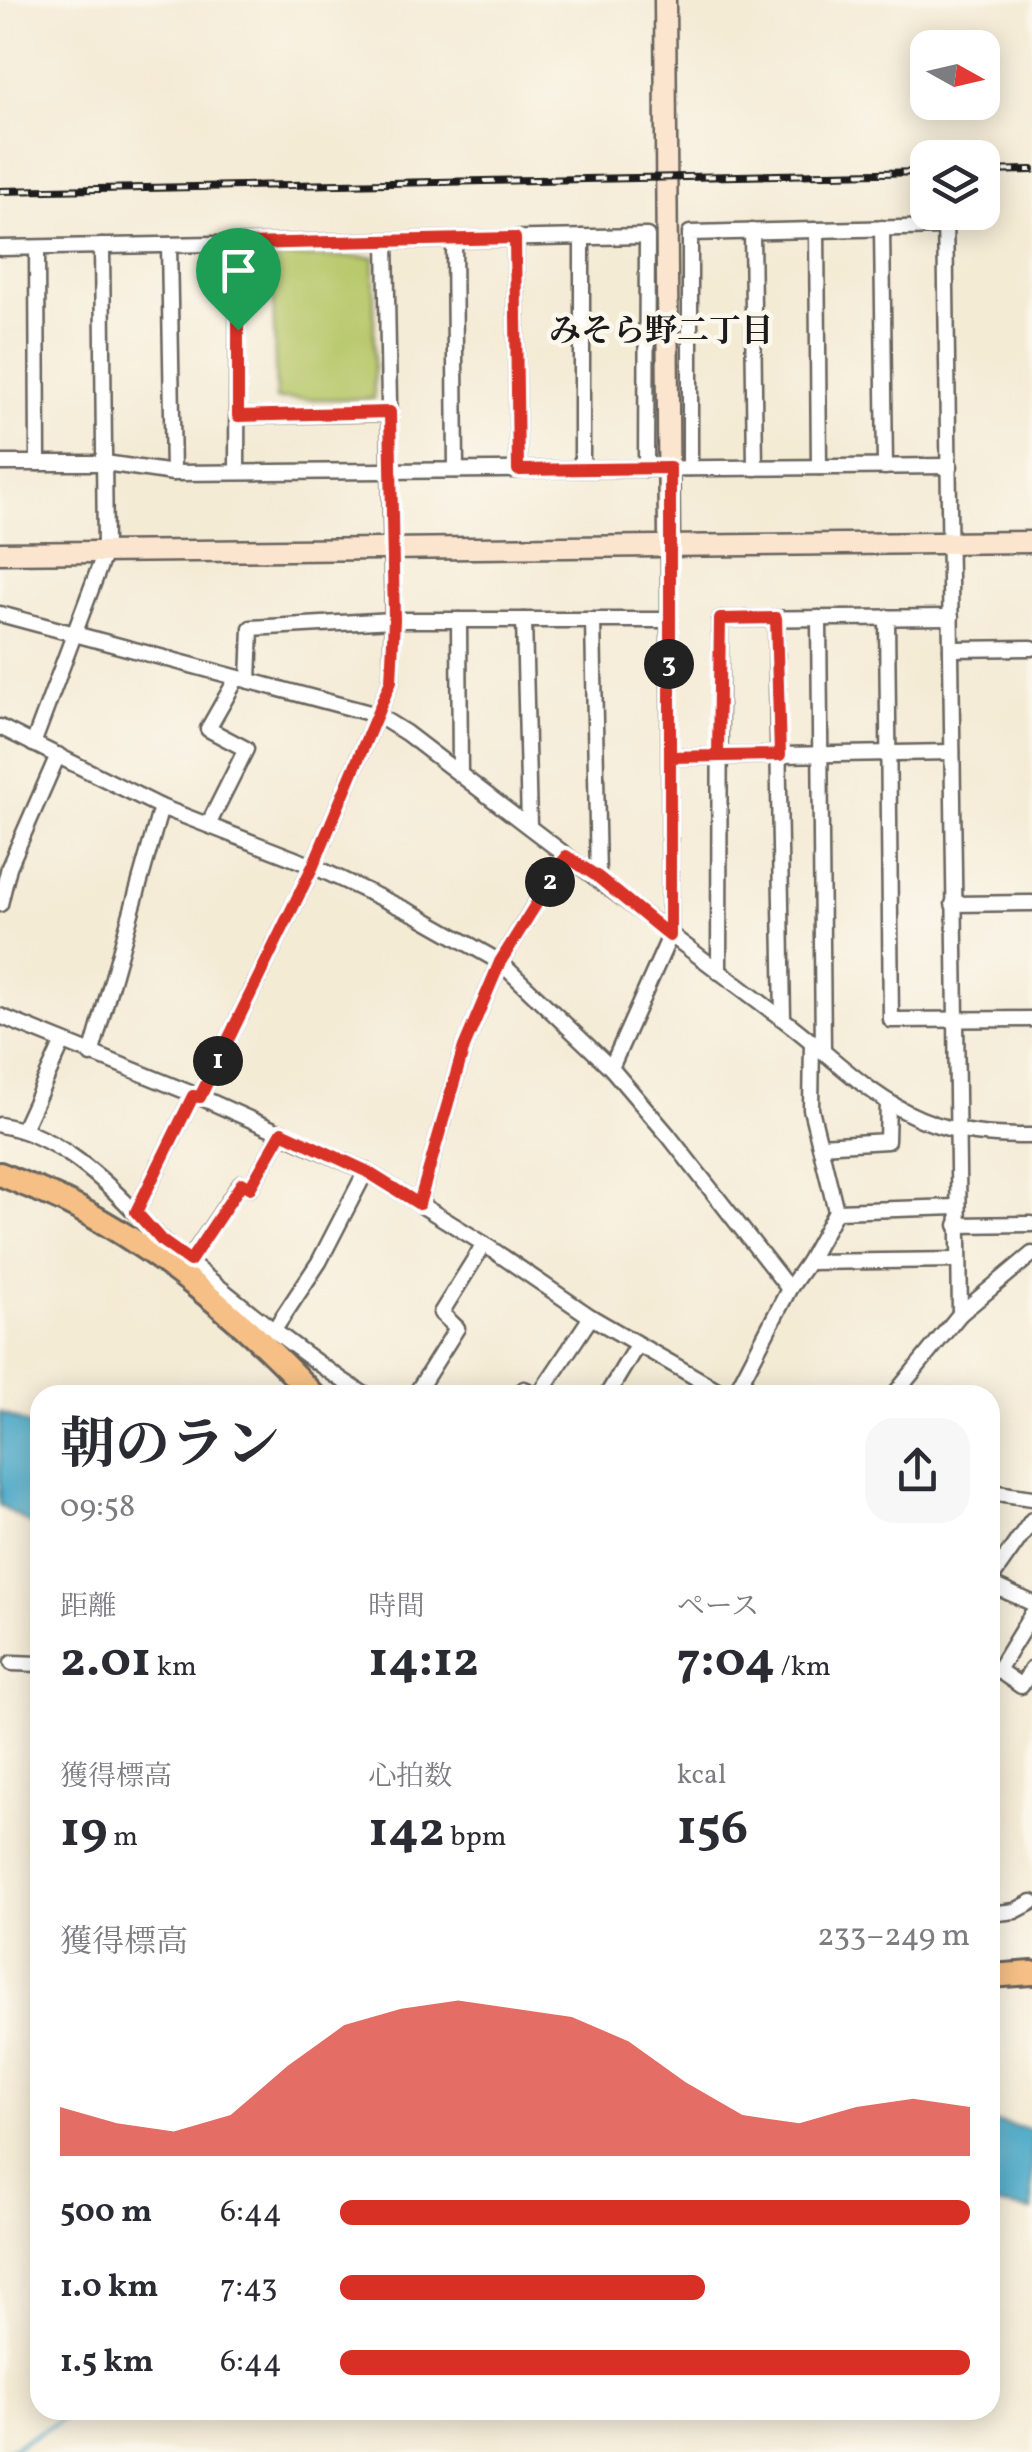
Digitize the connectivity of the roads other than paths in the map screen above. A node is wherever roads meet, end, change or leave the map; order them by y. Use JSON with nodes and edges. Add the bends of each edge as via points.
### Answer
{"nodes":[{"id":1,"x":666,"y":0,"type":"edge"},
{"id":2,"x":910,"y":224,"type":"edge"},
{"id":3,"x":882,"y":228,"type":"junction"},
{"id":4,"x":945,"y":230,"type":"edge"},
{"id":5,"x":752,"y":231,"type":"junction"},
{"id":6,"x":817,"y":231,"type":"junction"},
{"id":7,"x":582,"y":237,"type":"junction"},
{"id":8,"x":515,"y":238,"type":"junction"},
{"id":9,"x":454,"y":240,"type":"junction"},
{"id":10,"x":386,"y":241,"type":"junction"},
{"id":11,"x":238,"y":244,"type":"junction"},
{"id":12,"x":170,"y":245,"type":"junction"},
{"id":13,"x":102,"y":246,"type":"junction"},
{"id":14,"x":0,"y":248,"type":"edge"},
{"id":15,"x":37,"y":248,"type":"junction"},
{"id":16,"x":390,"y":412,"type":"junction"},
{"id":17,"x":238,"y":416,"type":"junction"},
{"id":18,"x":0,"y":463,"type":"edge"},
{"id":19,"x":38,"y":463,"type":"junction"},
{"id":20,"x":105,"y":463,"type":"junction"},
{"id":21,"x":885,"y":466,"type":"junction"},
{"id":22,"x":950,"y":466,"type":"junction"},
{"id":23,"x":819,"y":467,"type":"junction"},
{"id":24,"x":680,"y":468,"type":"junction"},
{"id":25,"x":755,"y":468,"type":"junction"},
{"id":26,"x":582,"y":469,"type":"junction"},
{"id":27,"x":646,"y":469,"type":"junction"},
{"id":28,"x":456,"y":470,"type":"junction"},
{"id":29,"x":518,"y":470,"type":"junction"},
{"id":30,"x":390,"y":471,"type":"junction"},
{"id":31,"x":237,"y":472,"type":"junction"},
{"id":32,"x":173,"y":473,"type":"junction"},
{"id":33,"x":950,"y":542,"type":"junction"},
{"id":34,"x":1032,"y":542,"type":"edge"},
{"id":35,"x":669,"y":546,"type":"junction"},
{"id":36,"x":392,"y":548,"type":"junction"},
{"id":37,"x":105,"y":552,"type":"junction"},
{"id":38,"x":0,"y":553,"type":"edge"},
{"id":39,"x":0,"y":614,"type":"edge"},
{"id":40,"x":951,"y":616,"type":"junction"},
{"id":41,"x":887,"y":617,"type":"junction"},
{"id":42,"x":776,"y":618,"type":"junction"},
{"id":43,"x":819,"y":618,"type":"junction"},
{"id":44,"x":394,"y":620,"type":"junction"},
{"id":45,"x":460,"y":620,"type":"junction"},
{"id":46,"x":524,"y":620,"type":"junction"},
{"id":47,"x":593,"y":620,"type":"junction"},
{"id":48,"x":669,"y":620,"type":"junction"},
{"id":49,"x":74,"y":635,"type":"junction"},
{"id":50,"x":1032,"y":648,"type":"edge"},
{"id":51,"x":951,"y":649,"type":"junction"},
{"id":52,"x":243,"y":679,"type":"junction"},
{"id":53,"x":377,"y":715,"type":"junction"},
{"id":54,"x":0,"y":727,"type":"edge"},
{"id":55,"x":33,"y":744,"type":"junction"},
{"id":56,"x":952,"y":752,"type":"junction"},
{"id":57,"x":888,"y":753,"type":"junction"},
{"id":58,"x":820,"y":754,"type":"junction"},
{"id":59,"x":58,"y":755,"type":"junction"},
{"id":60,"x":780,"y":755,"type":"junction"},
{"id":61,"x":718,"y":756,"type":"junction"},
{"id":62,"x":670,"y":757,"type":"junction"},
{"id":63,"x":460,"y":774,"type":"junction"},
{"id":64,"x":162,"y":807,"type":"junction"},
{"id":65,"x":208,"y":825,"type":"junction"},
{"id":66,"x":529,"y":826,"type":"junction"},
{"id":67,"x":566,"y":856,"type":"junction"},
{"id":68,"x":313,"y":866,"type":"junction"},
{"id":69,"x":598,"y":877,"type":"junction"},
{"id":70,"x":1032,"y":903,"type":"edge"},
{"id":71,"x":0,"y":904,"type":"edge"},
{"id":72,"x":953,"y":904,"type":"junction"},
{"id":73,"x":670,"y":936,"type":"junction"},
{"id":74,"x":500,"y":962,"type":"junction"},
{"id":75,"x":719,"y":972,"type":"junction"},
{"id":76,"x":0,"y":1016,"type":"edge"},
{"id":77,"x":782,"y":1018,"type":"junction"},
{"id":78,"x":1032,"y":1019,"type":"edge"},
{"id":79,"x":954,"y":1020,"type":"junction"},
{"id":80,"x":62,"y":1044,"type":"junction"},
{"id":81,"x":818,"y":1046,"type":"junction"},
{"id":82,"x":91,"y":1055,"type":"junction"},
{"id":83,"x":611,"y":1068,"type":"junction"},
{"id":84,"x":196,"y":1096,"type":"junction"},
{"id":85,"x":888,"y":1102,"type":"junction"},
{"id":86,"x":0,"y":1125,"type":"edge"},
{"id":87,"x":22,"y":1129,"type":"junction"},
{"id":88,"x":955,"y":1131,"type":"junction"},
{"id":89,"x":282,"y":1132,"type":"junction"},
{"id":90,"x":1032,"y":1136,"type":"edge"},
{"id":91,"x":820,"y":1145,"type":"junction"},
{"id":92,"x":366,"y":1171,"type":"junction"},
{"id":93,"x":0,"y":1174,"type":"edge"},
{"id":94,"x":419,"y":1204,"type":"junction"},
{"id":95,"x":957,"y":1207,"type":"junction"},
{"id":96,"x":836,"y":1211,"type":"junction"},
{"id":97,"x":136,"y":1212,"type":"junction"},
{"id":98,"x":1032,"y":1224,"type":"edge"},
{"id":99,"x":957,"y":1225,"type":"junction"},
{"id":100,"x":484,"y":1244,"type":"junction"},
{"id":101,"x":1032,"y":1254,"type":"edge"},
{"id":102,"x":958,"y":1260,"type":"junction"},
{"id":103,"x":190,"y":1261,"type":"junction"},
{"id":104,"x":808,"y":1262,"type":"junction"},
{"id":105,"x":789,"y":1289,"type":"junction"},
{"id":106,"x":960,"y":1314,"type":"junction"},
{"id":107,"x":591,"y":1318,"type":"junction"},
{"id":108,"x":272,"y":1333,"type":"junction"},
{"id":109,"x":636,"y":1345,"type":"junction"},
{"id":110,"x":305,"y":1385,"type":"edge"},
{"id":111,"x":350,"y":1385,"type":"edge"},
{"id":112,"x":420,"y":1385,"type":"edge"},
{"id":113,"x":545,"y":1385,"type":"edge"},
{"id":114,"x":613,"y":1385,"type":"edge"},
{"id":115,"x":711,"y":1385,"type":"edge"},
{"id":116,"x":736,"y":1385,"type":"edge"},
{"id":117,"x":902,"y":1385,"type":"edge"},
{"id":118,"x":1000,"y":1493,"type":"edge"},
{"id":119,"x":1032,"y":1498,"type":"edge"},
{"id":120,"x":1032,"y":1520,"type":"edge"},
{"id":121,"x":1000,"y":1567,"type":"edge"},
{"id":122,"x":1000,"y":1587,"type":"edge"},
{"id":123,"x":1032,"y":1602,"type":"edge"},
{"id":124,"x":1032,"y":1614,"type":"edge"},
{"id":125,"x":12,"y":1663,"type":"dead end"},
{"id":126,"x":30,"y":1664,"type":"edge"},
{"id":127,"x":1000,"y":1667,"type":"edge"},
{"id":128,"x":1032,"y":1669,"type":"edge"},
{"id":129,"x":1000,"y":1671,"type":"edge"},
{"id":130,"x":1032,"y":1902,"type":"edge"},
{"id":131,"x":1000,"y":1913,"type":"edge"},
{"id":132,"x":1032,"y":1974,"type":"edge"},
{"id":133,"x":1000,"y":1976,"type":"edge"}],
"edges":[{"from":1,"to":24,"type":"street"},
{"from":2,"to":3,"type":"street"},
{"from":3,"to":6,"type":"street"},
{"from":3,"to":21,"type":"street"},
{"from":4,"to":22,"type":"street"},
{"from":5,"to":6,"type":"street"},
{"from":5,"to":24,"type":"street","via":[[690,233]]},
{"from":5,"to":25,"type":"street"},
{"from":6,"to":23,"type":"street"},
{"from":7,"to":8,"type":"street"},
{"from":7,"to":26,"type":"street"},
{"from":7,"to":27,"type":"street","via":[[647,236]]},
{"from":8,"to":9,"type":"street"},
{"from":8,"to":29,"type":"street"},
{"from":9,"to":10,"type":"street"},
{"from":9,"to":28,"type":"street"},
{"from":10,"to":11,"type":"street"},
{"from":10,"to":16,"type":"street"},
{"from":11,"to":12,"type":"street"},
{"from":11,"to":17,"type":"street"},
{"from":12,"to":13,"type":"street"},
{"from":12,"to":32,"type":"street"},
{"from":13,"to":15,"type":"street"},
{"from":13,"to":20,"type":"street"},
{"from":14,"to":15,"type":"street"},
{"from":15,"to":19,"type":"street"},
{"from":16,"to":17,"type":"street"},
{"from":16,"to":30,"type":"street"},
{"from":17,"to":31,"type":"street"},
{"from":18,"to":19,"type":"street"},
{"from":19,"to":20,"type":"street"},
{"from":20,"to":32,"type":"street"},
{"from":20,"to":37,"type":"street"},
{"from":21,"to":22,"type":"street"},
{"from":21,"to":23,"type":"street"},
{"from":22,"to":33,"type":"street"},
{"from":23,"to":25,"type":"street"},
{"from":24,"to":25,"type":"street"},
{"from":24,"to":27,"type":"street"},
{"from":24,"to":35,"type":"street"},
{"from":26,"to":27,"type":"street"},
{"from":26,"to":29,"type":"street"},
{"from":28,"to":29,"type":"street"},
{"from":28,"to":30,"type":"street"},
{"from":30,"to":31,"type":"street"},
{"from":30,"to":36,"type":"street"},
{"from":31,"to":32,"type":"street"},
{"from":33,"to":34,"type":"street"},
{"from":33,"to":35,"type":"street"},
{"from":33,"to":40,"type":"street"},
{"from":35,"to":36,"type":"street"},
{"from":35,"to":48,"type":"street"},
{"from":36,"to":37,"type":"street"},
{"from":36,"to":44,"type":"street"},
{"from":37,"to":38,"type":"street"},
{"from":37,"to":49,"type":"street"},
{"from":39,"to":49,"type":"street"},
{"from":40,"to":41,"type":"street"},
{"from":40,"to":51,"type":"street"},
{"from":41,"to":43,"type":"street"},
{"from":41,"to":57,"type":"street"},
{"from":42,"to":43,"type":"street"},
{"from":42,"to":60,"type":"street"},
{"from":42,"to":61,"type":"street","via":[[720,619]]},
{"from":43,"to":58,"type":"street"},
{"from":44,"to":45,"type":"street"},
{"from":44,"to":52,"type":"street","via":[[251,628]]},
{"from":44,"to":53,"type":"street","via":[[391,681]]},
{"from":45,"to":46,"type":"street"},
{"from":45,"to":63,"type":"street"},
{"from":46,"to":47,"type":"street"},
{"from":46,"to":66,"type":"street"},
{"from":47,"to":48,"type":"street"},
{"from":47,"to":69,"type":"street"},
{"from":48,"to":62,"type":"street"},
{"from":49,"to":52,"type":"street"},
{"from":49,"to":55,"type":"street"},
{"from":50,"to":51,"type":"street"},
{"from":51,"to":56,"type":"street"},
{"from":52,"to":53,"type":"street"},
{"from":52,"to":65,"type":"street","via":[[208,730],[246,749]]},
{"from":53,"to":63,"type":"street"},
{"from":53,"to":68,"type":"street"},
{"from":54,"to":55,"type":"street"},
{"from":55,"to":59,"type":"street"},
{"from":56,"to":57,"type":"street"},
{"from":56,"to":72,"type":"street"},
{"from":57,"to":58,"type":"street"},
{"from":57,"to":79,"type":"street","via":[[891,1020]]},
{"from":58,"to":60,"type":"street"},
{"from":58,"to":81,"type":"street"},
{"from":59,"to":64,"type":"street"},
{"from":59,"to":71,"type":"street","via":[[9,867]]},
{"from":60,"to":61,"type":"street"},
{"from":60,"to":77,"type":"street"},
{"from":61,"to":62,"type":"street"},
{"from":61,"to":75,"type":"street"},
{"from":62,"to":73,"type":"street"},
{"from":63,"to":66,"type":"street"},
{"from":64,"to":65,"type":"street"},
{"from":64,"to":82,"type":"street"},
{"from":65,"to":68,"type":"street"},
{"from":66,"to":67,"type":"street"},
{"from":67,"to":69,"type":"street"},
{"from":67,"to":74,"type":"street"},
{"from":68,"to":74,"type":"street"},
{"from":68,"to":84,"type":"street"},
{"from":69,"to":73,"type":"street"},
{"from":70,"to":72,"type":"street"},
{"from":72,"to":79,"type":"street"},
{"from":73,"to":75,"type":"street"},
{"from":73,"to":83,"type":"street"},
{"from":74,"to":83,"type":"street"},
{"from":74,"to":94,"type":"street","via":[[464,1047]]},
{"from":75,"to":77,"type":"street"},
{"from":76,"to":80,"type":"street"},
{"from":77,"to":81,"type":"street"},
{"from":78,"to":79,"type":"street"},
{"from":79,"to":88,"type":"street"},
{"from":80,"to":82,"type":"street"},
{"from":80,"to":87,"type":"street"},
{"from":81,"to":85,"type":"street"},
{"from":81,"to":91,"type":"street","via":[[811,1109]]},
{"from":82,"to":84,"type":"street"},
{"from":83,"to":105,"type":"street"},
{"from":84,"to":89,"type":"street"},
{"from":84,"to":97,"type":"street"},
{"from":85,"to":88,"type":"street"},
{"from":85,"to":91,"type":"street","via":[[887,1141]]},
{"from":86,"to":87,"type":"street"},
{"from":87,"to":97,"type":"street","via":[[61,1149]]},
{"from":88,"to":90,"type":"street"},
{"from":88,"to":95,"type":"street"},
{"from":89,"to":92,"type":"street"},
{"from":89,"to":103,"type":"street","via":[[250,1188],[242,1183]]},
{"from":91,"to":96,"type":"street"},
{"from":92,"to":94,"type":"street"},
{"from":92,"to":108,"type":"street","via":[[319,1262]]},
{"from":93,"to":110,"type":"main road","via":[[65,1201],[131,1240]]},
{"from":94,"to":100,"type":"street"},
{"from":95,"to":96,"type":"street"},
{"from":95,"to":99,"type":"street"},
{"from":96,"to":104,"type":"street"},
{"from":97,"to":103,"type":"street"},
{"from":98,"to":99,"type":"street"},
{"from":99,"to":102,"type":"street"},
{"from":100,"to":107,"type":"street"},
{"from":100,"to":112,"type":"street","via":[[441,1313],[457,1328]]},
{"from":101,"to":106,"type":"street"},
{"from":102,"to":104,"type":"street"},
{"from":102,"to":106,"type":"street"},
{"from":103,"to":108,"type":"street"},
{"from":104,"to":105,"type":"street"},
{"from":105,"to":116,"type":"street"},
{"from":106,"to":117,"type":"street"},
{"from":107,"to":109,"type":"street"},
{"from":107,"to":113,"type":"street"},
{"from":108,"to":111,"type":"street"},
{"from":109,"to":114,"type":"street"},
{"from":109,"to":115,"type":"street"},
{"from":118,"to":119,"type":"street"},
{"from":120,"to":121,"type":"street"},
{"from":122,"to":123,"type":"street"},
{"from":124,"to":127,"type":"street"},
{"from":125,"to":126,"type":"street"},
{"from":128,"to":129,"type":"street","via":[[1021,1686]]},
{"from":130,"to":131,"type":"street"},
{"from":132,"to":133,"type":"main road"}]}
